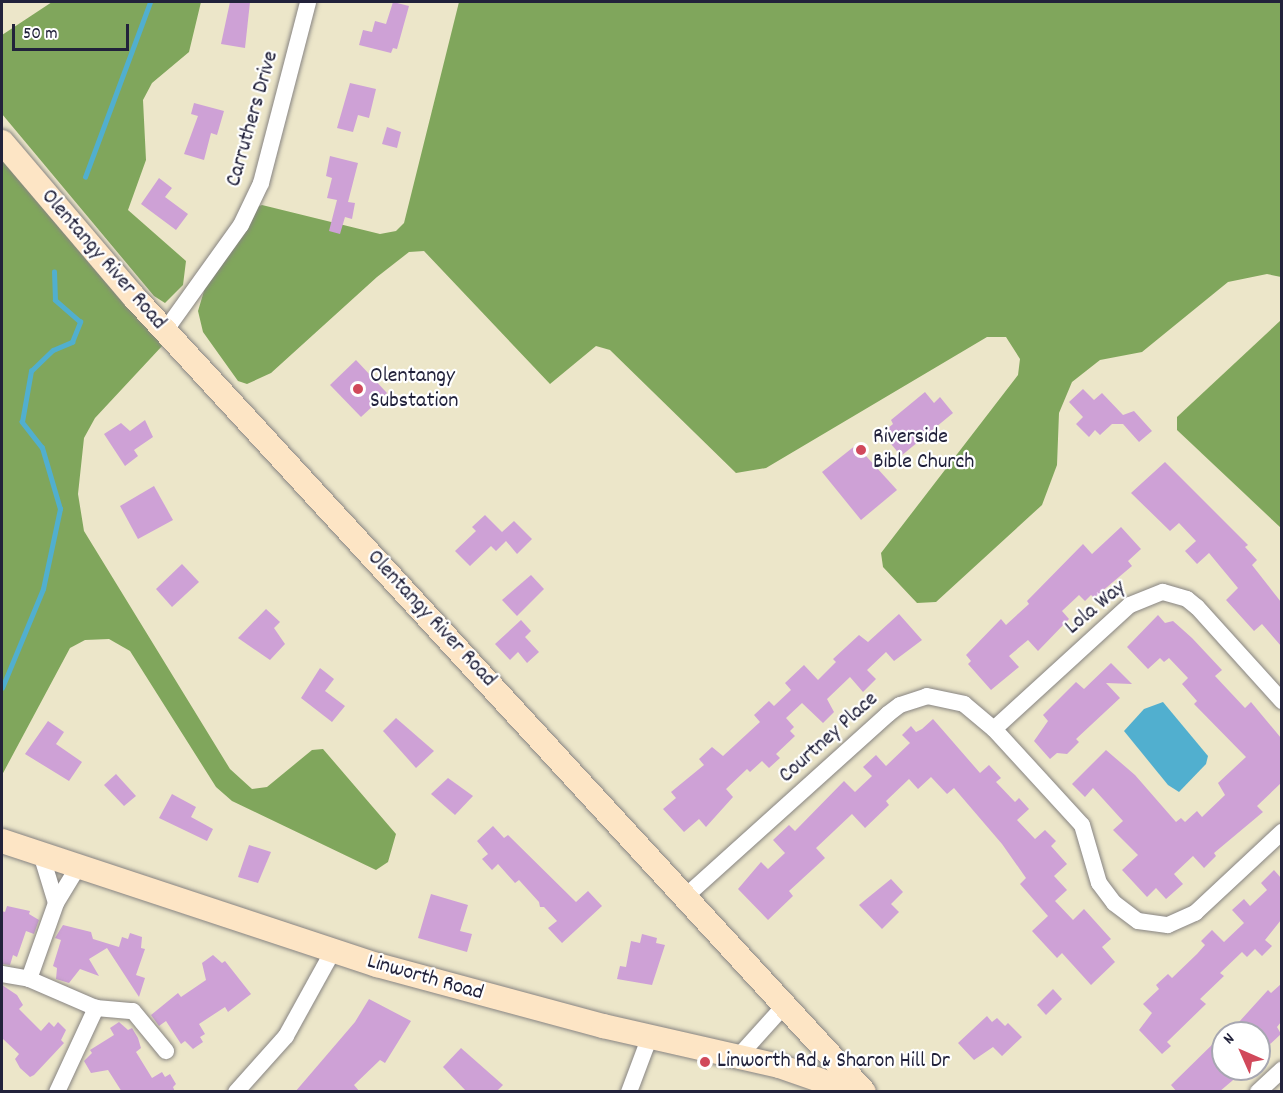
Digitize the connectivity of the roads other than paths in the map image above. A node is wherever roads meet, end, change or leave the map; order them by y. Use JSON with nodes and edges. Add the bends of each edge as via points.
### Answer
{"nodes":[{"id":1,"x":308,"y":2,"type":"edge"},
{"id":2,"x":2,"y":142,"type":"edge"},
{"id":3,"x":165,"y":331,"type":"junction"},
{"id":4,"x":1281,"y":701,"type":"edge"},
{"id":5,"x":994,"y":729,"type":"junction"},
{"id":6,"x":1281,"y":832,"type":"edge"},
{"id":7,"x":2,"y":841,"type":"edge"},
{"id":8,"x":41,"y":854,"type":"junction"},
{"id":9,"x":78,"y":867,"type":"junction"},
{"id":10,"x":686,"y":896,"type":"junction"},
{"id":11,"x":56,"y":903,"type":"junction"},
{"id":12,"x":333,"y":951,"type":"junction"},
{"id":13,"x":2,"y":974,"type":"edge"},
{"id":14,"x":29,"y":979,"type":"junction"},
{"id":15,"x":784,"y":1006,"type":"junction"},
{"id":16,"x":96,"y":1008,"type":"junction"},
{"id":17,"x":650,"y":1036,"type":"junction"},
{"id":18,"x":166,"y":1051,"type":"dead end"},
{"id":19,"x":739,"y":1056,"type":"junction"},
{"id":20,"x":1281,"y":1070,"type":"edge"},
{"id":21,"x":57,"y":1092,"type":"edge"},
{"id":22,"x":236,"y":1092,"type":"edge"},
{"id":23,"x":628,"y":1092,"type":"edge"},
{"id":24,"x":855,"y":1092,"type":"edge"},
{"id":25,"x":864,"y":1092,"type":"edge"},
{"id":26,"x":1258,"y":1092,"type":"edge"}],
"edges":[{"from":1,"to":3,"type":"street","name":"Carruthers Drive","via":[[261,183],[241,225]]},
{"from":2,"to":3,"type":"main road","name":"Olentangy River Road"},
{"from":3,"to":10,"type":"main road","name":"Olentangy River Road"},
{"from":4,"to":5,"type":"street","name":"Lola Way","via":[[1197,607],[1187,599],[1162,591],[1130,604]]},
{"from":5,"to":6,"type":"street","name":"Courtney Place","via":[[1082,825],[1099,883],[1114,903],[1138,921],[1168,925],[1195,913]]},
{"from":5,"to":10,"type":"street","name":"Courtney Place","via":[[964,704],[950,699],[927,696],[900,705]]},
{"from":7,"to":8,"type":"main road","name":"Linworth Road"},
{"from":8,"to":9,"type":"main road","name":"Linworth Road"},
{"from":8,"to":11,"type":"street"},
{"from":9,"to":11,"type":"street"},
{"from":9,"to":12,"type":"main road","name":"Linworth Road"},
{"from":10,"to":15,"type":"main road","name":"Olentangy River Road"},
{"from":11,"to":14,"type":"street"},
{"from":12,"to":17,"type":"main road","name":"Linworth Road","via":[[448,985]]},
{"from":12,"to":22,"type":"street","via":[[286,1036]]},
{"from":13,"to":14,"type":"street"},
{"from":14,"to":16,"type":"street"},
{"from":15,"to":19,"type":"street"},
{"from":15,"to":25,"type":"main road","name":"Olentangy River Road"},
{"from":16,"to":18,"type":"street","via":[[133,1011]]},
{"from":16,"to":21,"type":"street"},
{"from":17,"to":19,"type":"main road","name":"Linworth Road"},
{"from":17,"to":23,"type":"street"},
{"from":19,"to":24,"type":"main road","name":"Linworth Road"},
{"from":20,"to":26,"type":"street"}]}
